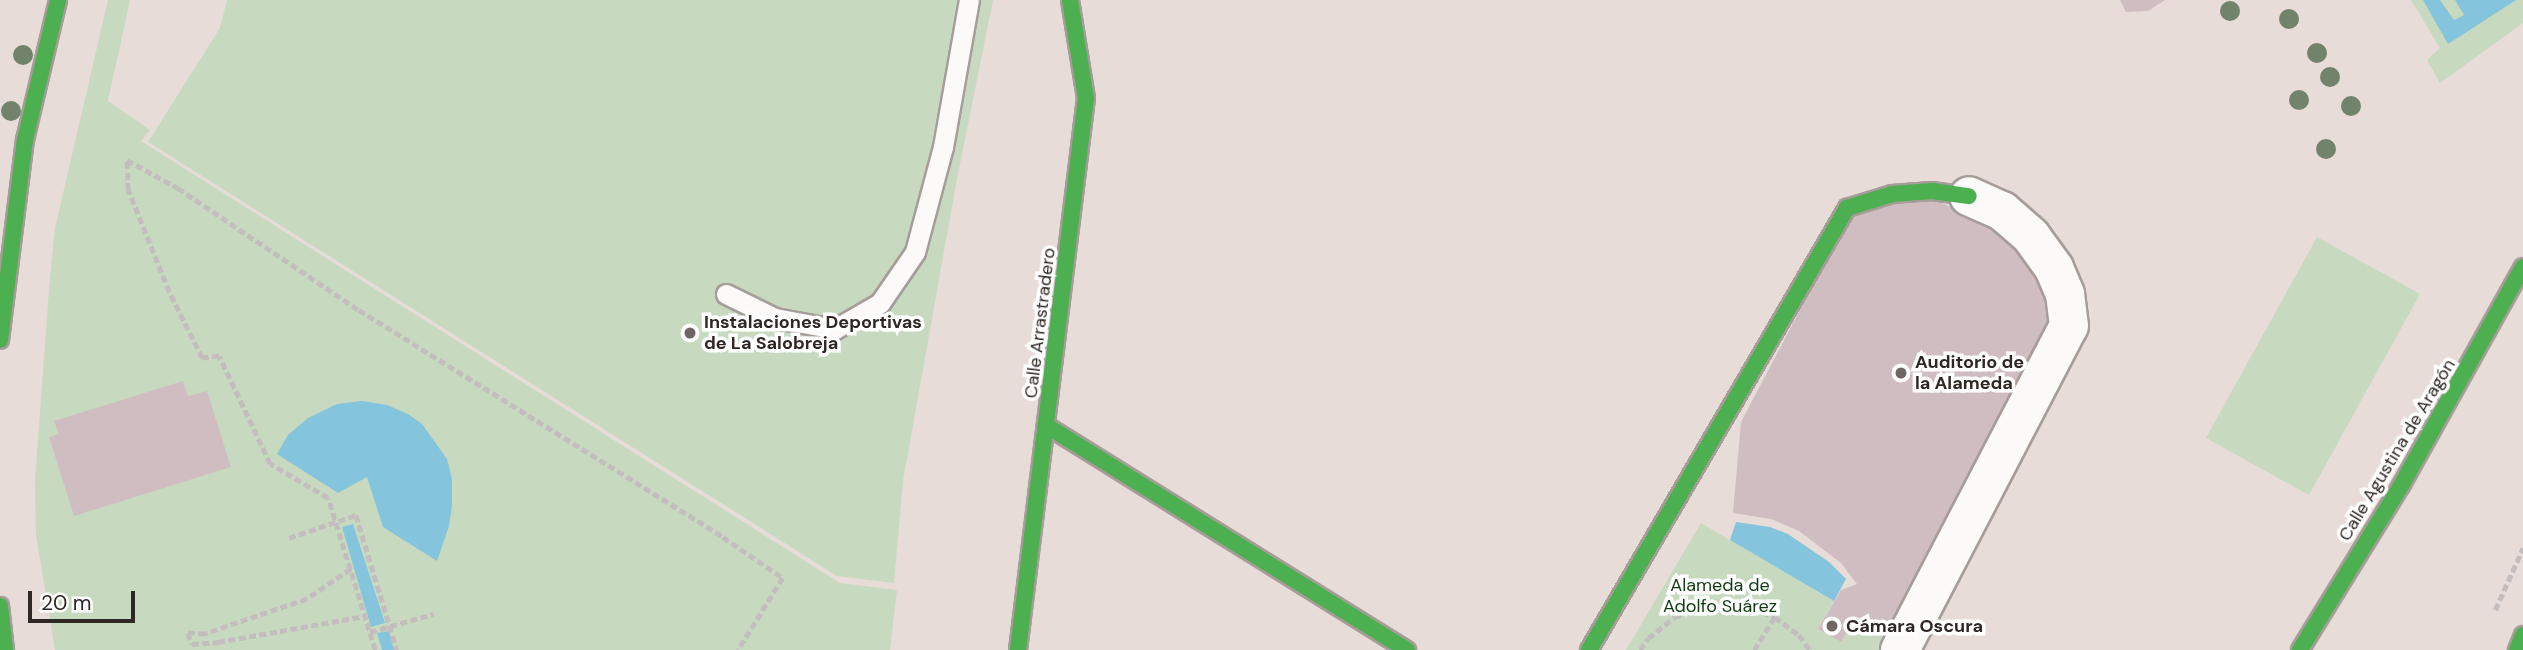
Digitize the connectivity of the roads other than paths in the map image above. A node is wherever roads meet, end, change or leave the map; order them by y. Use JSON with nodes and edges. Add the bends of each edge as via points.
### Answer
{"nodes":[{"id":1,"x":58,"y":0,"type":"edge"},
{"id":2,"x":969,"y":0,"type":"edge"},
{"id":3,"x":1070,"y":0,"type":"edge"},
{"id":4,"x":1969,"y":195,"type":"joint"},
{"id":5,"x":2523,"y":267,"type":"edge"},
{"id":6,"x":726,"y":294,"type":"dead end"},
{"id":7,"x":0,"y":340,"type":"edge"},
{"id":8,"x":1047,"y":426,"type":"junction"},
{"id":9,"x":0,"y":606,"type":"edge"},
{"id":10,"x":2523,"y":635,"type":"edge"},
{"id":11,"x":5,"y":650,"type":"edge"},
{"id":12,"x":1018,"y":650,"type":"edge"},
{"id":13,"x":1407,"y":650,"type":"edge"},
{"id":14,"x":1589,"y":650,"type":"edge"},
{"id":15,"x":1900,"y":650,"type":"edge"},
{"id":16,"x":2300,"y":650,"type":"edge"},
{"id":17,"x":2517,"y":650,"type":"edge"}],
"edges":[{"from":1,"to":7,"type":"street","via":[[25,140]]},
{"from":2,"to":6,"type":"lane","via":[[943,148],[915,252],[880,303],[835,329],[775,318]]},
{"from":3,"to":8,"type":"street","name":"Calle Arrastradero","via":[[1086,99]]},
{"from":4,"to":14,"type":"street","via":[[1932,191],[1892,194],[1847,208]]},
{"from":4,"to":15,"type":"street","via":[[2002,211],[2031,236],[2054,268],[2065,294],[2069,326]]},
{"from":5,"to":16,"type":"street","name":"Calle Agustina de Aragón","via":[[2402,484]]},
{"from":8,"to":12,"type":"street","name":"Calle Arrastradero"},
{"from":8,"to":13,"type":"street"},
{"from":9,"to":11,"type":"street"},
{"from":10,"to":17,"type":"street"}]}
